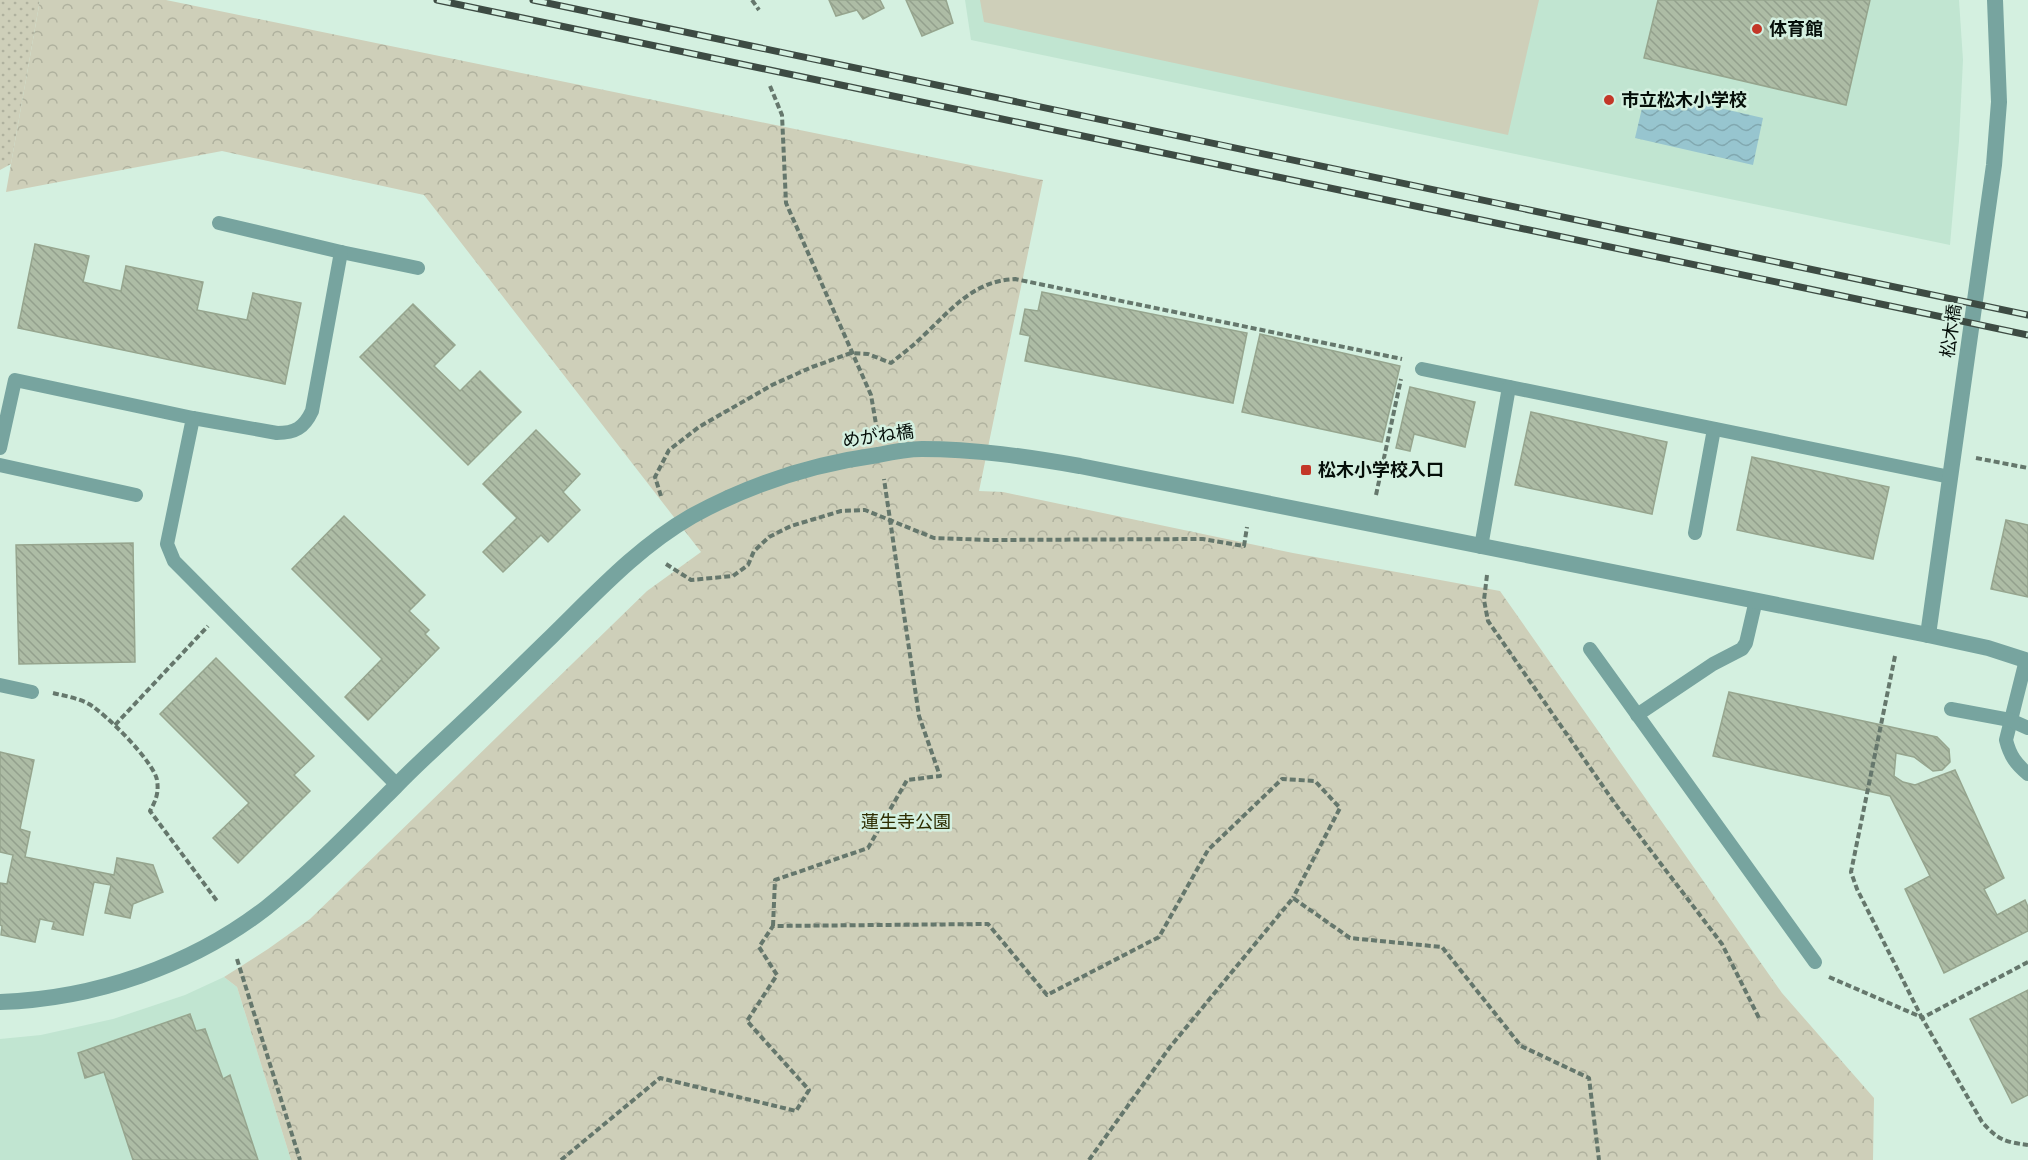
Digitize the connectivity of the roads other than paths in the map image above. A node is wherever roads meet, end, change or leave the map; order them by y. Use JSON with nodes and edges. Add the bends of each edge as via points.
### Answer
{"nodes":[{"id":1,"x":1995,"y":0,"type":"edge"},
{"id":2,"x":219,"y":223,"type":"dead end"},
{"id":3,"x":340,"y":252,"type":"junction"},
{"id":4,"x":418,"y":268,"type":"dead end"},
{"id":5,"x":1422,"y":369,"type":"dead end"},
{"id":6,"x":1509,"y":387,"type":"junction"},
{"id":7,"x":193,"y":418,"type":"junction"},
{"id":8,"x":1714,"y":429,"type":"junction"},
{"id":9,"x":0,"y":448,"type":"edge"},
{"id":10,"x":0,"y":465,"type":"edge"},
{"id":11,"x":1950,"y":477,"type":"junction"},
{"id":12,"x":136,"y":495,"type":"dead end"},
{"id":13,"x":1695,"y":532,"type":"dead end"},
{"id":14,"x":1481,"y":547,"type":"junction"},
{"id":15,"x":1756,"y":600,"type":"junction"},
{"id":16,"x":1928,"y":635,"type":"junction"},
{"id":17,"x":1590,"y":649,"type":"dead end"},
{"id":18,"x":2026,"y":664,"type":"edge"},
{"id":19,"x":0,"y":685,"type":"edge"},
{"id":20,"x":32,"y":692,"type":"road end"},
{"id":21,"x":1951,"y":709,"type":"dead end"},
{"id":22,"x":1637,"y":715,"type":"junction"},
{"id":23,"x":2010,"y":720,"type":"junction"},
{"id":24,"x":2028,"y":728,"type":"edge"},
{"id":25,"x":2028,"y":774,"type":"edge"},
{"id":26,"x":397,"y":785,"type":"junction"},
{"id":27,"x":1815,"y":962,"type":"road end"},
{"id":28,"x":0,"y":1002,"type":"edge"}],
"edges":[{"from":1,"to":11,"type":"street","name":"松木橋","via":[[1999,102],[1994,165]]},
{"from":2,"to":3,"type":"lane"},
{"from":3,"to":4,"type":"lane"},
{"from":3,"to":7,"type":"lane","via":[[312,411],[306,423],[291,433],[277,433]]},
{"from":5,"to":6,"type":"lane"},
{"from":6,"to":8,"type":"lane"},
{"from":6,"to":14,"type":"lane"},
{"from":7,"to":9,"type":"lane","via":[[15,380]]},
{"from":7,"to":26,"type":"lane","via":[[167,544],[174,561]]},
{"from":8,"to":11,"type":"lane"},
{"from":8,"to":13,"type":"lane"},
{"from":10,"to":12,"type":"lane"},
{"from":11,"to":16,"type":"street","name":"松木橋"},
{"from":14,"to":15,"type":"street","name":"めがね橋"},
{"from":14,"to":26,"type":"street","name":"めがね橋","via":[[1003,453],[919,449],[812,467],[722,501],[668,531],[623,567]]},
{"from":15,"to":16,"type":"street","name":"めがね橋"},
{"from":15,"to":22,"type":"lane","via":[[1742,650],[1707,668]]},
{"from":16,"to":18,"type":"street","name":"めがね橋","via":[[1988,648]]},
{"from":17,"to":22,"type":"lane"},
{"from":18,"to":23,"type":"lane"},
{"from":19,"to":20,"type":"lane"},
{"from":21,"to":23,"type":"lane"},
{"from":22,"to":27,"type":"lane"},
{"from":23,"to":24,"type":"lane"},
{"from":23,"to":25,"type":"lane","via":[[2006,740],[2009,752]]},
{"from":26,"to":28,"type":"street","name":"めがね橋","via":[[298,880],[234,930],[168,965],[124,981],[33,1001]]}]}
